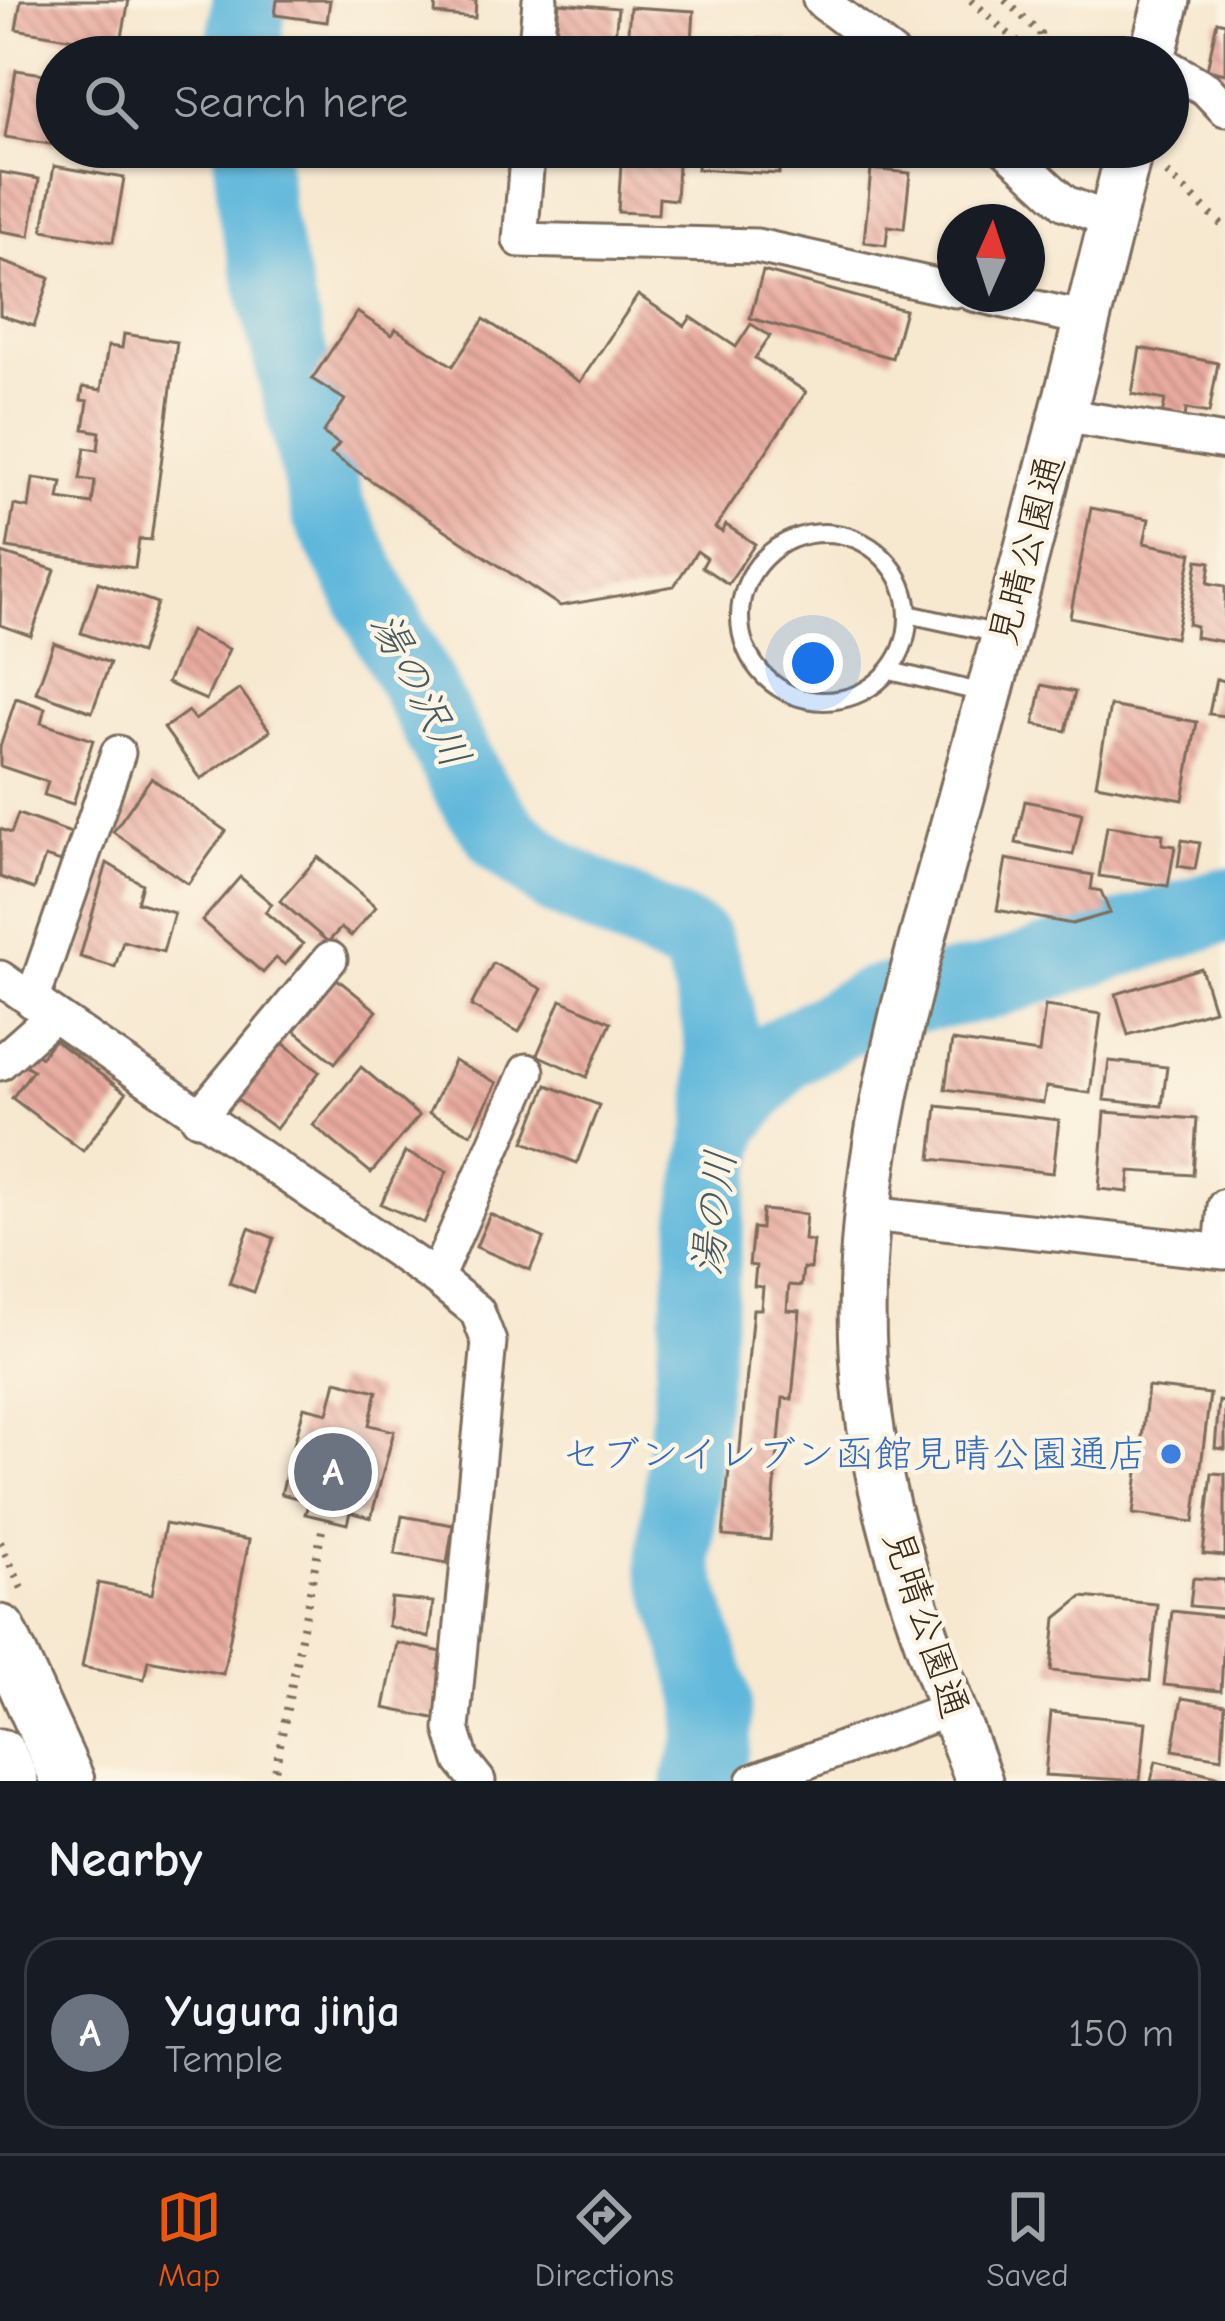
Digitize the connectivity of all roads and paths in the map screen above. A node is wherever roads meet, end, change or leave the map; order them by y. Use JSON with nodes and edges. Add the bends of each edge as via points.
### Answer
{"nodes":[{"id":1,"x":540,"y":0,"type":"edge"},
{"id":2,"x":820,"y":0,"type":"edge"},
{"id":3,"x":971,"y":0,"type":"edge"},
{"id":4,"x":1005,"y":0,"type":"edge"},
{"id":5,"x":1167,"y":0,"type":"edge"},
{"id":6,"x":537,"y":36,"type":"edge"},
{"id":7,"x":867,"y":36,"type":"edge"},
{"id":8,"x":1011,"y":36,"type":"edge"},
{"id":9,"x":1041,"y":36,"type":"edge"},
{"id":10,"x":1158,"y":36,"type":"edge"},
{"id":11,"x":1189,"y":79,"type":"edge"},
{"id":12,"x":1225,"y":109,"type":"edge"},
{"id":13,"x":526,"y":168,"type":"edge"},
{"id":14,"x":1027,"y":168,"type":"edge"},
{"id":15,"x":1138,"y":168,"type":"edge"},
{"id":16,"x":1158,"y":168,"type":"edge"},
{"id":17,"x":1112,"y":220,"type":"junction"},
{"id":18,"x":1225,"y":228,"type":"edge"},
{"id":19,"x":937,"y":286,"type":"edge"},
{"id":20,"x":1045,"y":310,"type":"edge"},
{"id":21,"x":1087,"y":319,"type":"junction"},
{"id":22,"x":1062,"y":415,"type":"junction"},
{"id":23,"x":1225,"y":442,"type":"edge"},
{"id":24,"x":908,"y":614,"type":"junction"},
{"id":25,"x":1004,"y":635,"type":"junction"},
{"id":26,"x":890,"y":671,"type":"junction"},
{"id":27,"x":989,"y":694,"type":"junction"},
{"id":28,"x":118,"y":753,"type":"dead end"},
{"id":29,"x":330,"y":959,"type":"dead end"},
{"id":30,"x":0,"y":978,"type":"edge"},
{"id":31,"x":43,"y":1008,"type":"junction"},
{"id":32,"x":0,"y":1064,"type":"edge"},
{"id":33,"x":527,"y":1071,"type":"dead end"},
{"id":34,"x":198,"y":1118,"type":"junction"},
{"id":35,"x":1225,"y":1206,"type":"edge"},
{"id":36,"x":869,"y":1214,"type":"junction"},
{"id":37,"x":1223,"y":1251,"type":"edge"},
{"id":38,"x":436,"y":1278,"type":"junction"},
{"id":39,"x":322,"y":1530,"type":"dead end"},
{"id":40,"x":0,"y":1631,"type":"edge"},
{"id":41,"x":952,"y":1708,"type":"junction"},
{"id":42,"x":0,"y":1755,"type":"edge"},
{"id":43,"x":12,"y":1781,"type":"edge"},
{"id":44,"x":68,"y":1781,"type":"edge"},
{"id":45,"x":273,"y":1781,"type":"edge"},
{"id":46,"x":478,"y":1781,"type":"edge"},
{"id":47,"x":754,"y":1781,"type":"edge"},
{"id":48,"x":980,"y":1781,"type":"edge"}],
"edges":[{"from":1,"to":6,"type":"street"},
{"from":2,"to":7,"type":"street"},
{"from":3,"to":8,"type":"path"},
{"from":4,"to":9,"type":"path"},
{"from":5,"to":10,"type":"street"},
{"from":11,"to":12,"type":"street"},
{"from":13,"to":19,"type":"street","via":[[520,240],[757,246]]},
{"from":14,"to":17,"type":"street","via":[[1065,203]]},
{"from":15,"to":17,"type":"street","name":"見晴公園通"},
{"from":16,"to":18,"type":"path"},
{"from":17,"to":21,"type":"street","name":"見晴公園通"},
{"from":20,"to":21,"type":"street"},
{"from":21,"to":22,"type":"street","name":"見晴公園通"},
{"from":22,"to":23,"type":"street"},
{"from":22,"to":25,"type":"street","name":"見晴公園通"},
{"from":24,"to":25,"type":"lane"},
{"from":24,"to":26,"type":"lane","via":[[904,648]]},
{"from":24,"to":26,"type":"lane","via":[[894,570],[876,550],[825,533],[774,549],[742,596],[746,652],[786,693],[843,700]]},
{"from":25,"to":27,"type":"street","name":"見晴公園通"},
{"from":26,"to":27,"type":"lane"},
{"from":27,"to":36,"type":"street","name":"見晴公園通","via":[[900,1037]]},
{"from":28,"to":31,"type":"street"},
{"from":29,"to":34,"type":"street"},
{"from":30,"to":31,"type":"street"},
{"from":31,"to":32,"type":"street"},
{"from":31,"to":34,"type":"street"},
{"from":33,"to":38,"type":"street"},
{"from":34,"to":38,"type":"street"},
{"from":35,"to":37,"type":"street"},
{"from":36,"to":37,"type":"street"},
{"from":36,"to":41,"type":"street","name":"見晴公園通","via":[[861,1299],[874,1440],[897,1549]]},
{"from":38,"to":46,"type":"street","via":[[477,1311],[489,1342],[452,1729]]},
{"from":39,"to":45,"type":"path"},
{"from":40,"to":44,"type":"main road"},
{"from":41,"to":47,"type":"street"},
{"from":41,"to":48,"type":"street","name":"見晴公園通"},
{"from":42,"to":43,"type":"main road"}]}
